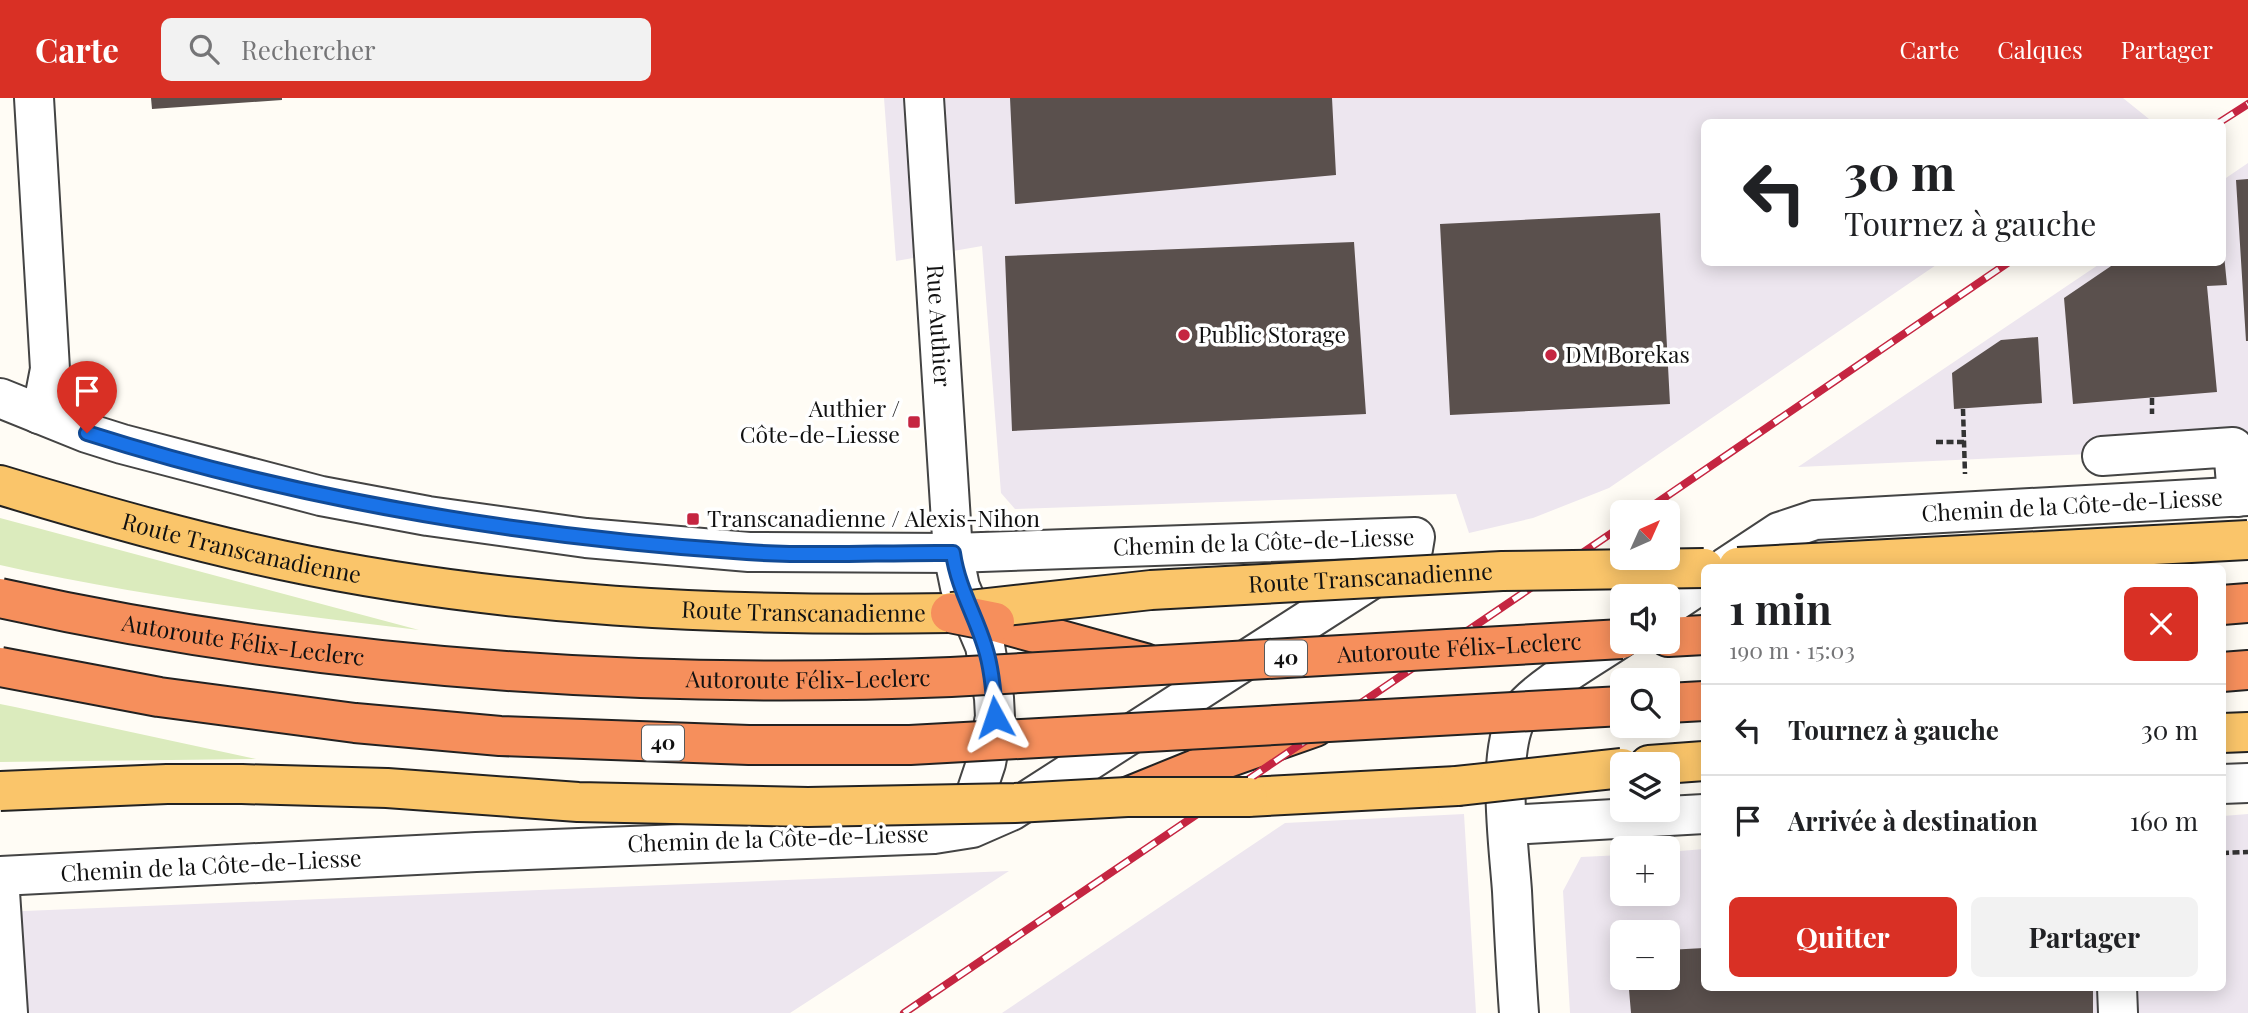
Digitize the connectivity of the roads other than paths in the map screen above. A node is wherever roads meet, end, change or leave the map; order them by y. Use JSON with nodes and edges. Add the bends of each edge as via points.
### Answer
{"nodes":[{"id":1,"x":34,"y":98,"type":"edge"},
{"id":2,"x":924,"y":98,"type":"edge"},
{"id":3,"x":0,"y":398,"type":"edge"},
{"id":4,"x":39,"y":414,"type":"junction"},
{"id":5,"x":2240,"y":449,"type":"edge"},
{"id":6,"x":2102,"y":456,"type":"dead end"},
{"id":7,"x":17,"y":490,"type":"edge"},
{"id":8,"x":2243,"y":496,"type":"edge"},
{"id":9,"x":2088,"y":504,"type":"junction"},
{"id":10,"x":1360,"y":538,"type":"junction"},
{"id":11,"x":2248,"y":540,"type":"edge"},
{"id":12,"x":953,"y":553,"type":"junction"},
{"id":13,"x":1731,"y":564,"type":"edge"},
{"id":14,"x":1795,"y":564,"type":"edge"},
{"id":15,"x":2092,"y":564,"type":"edge"},
{"id":16,"x":1701,"y":568,"type":"edge"},
{"id":17,"x":1380,"y":575,"type":"junction"},
{"id":18,"x":1701,"y":584,"type":"edge"},
{"id":19,"x":0,"y":598,"type":"edge"},
{"id":20,"x":1680,"y":598,"type":"edge"},
{"id":21,"x":2248,"y":603,"type":"edge"},
{"id":22,"x":2226,"y":605,"type":"edge"},
{"id":23,"x":950,"y":613,"type":"junction"},
{"id":24,"x":1701,"y":635,"type":"edge"},
{"id":25,"x":1680,"y":636,"type":"edge"},
{"id":26,"x":1610,"y":639,"type":"edge"},
{"id":27,"x":1610,"y":646,"type":"edge"},
{"id":28,"x":1154,"y":666,"type":"junction"},
{"id":29,"x":0,"y":667,"type":"edge"},
{"id":30,"x":2248,"y":670,"type":"edge"},
{"id":31,"x":2226,"y":672,"type":"edge"},
{"id":32,"x":1701,"y":701,"type":"edge"},
{"id":33,"x":1680,"y":702,"type":"edge"},
{"id":34,"x":1610,"y":707,"type":"edge"},
{"id":35,"x":1330,"y":722,"type":"junction"},
{"id":36,"x":2248,"y":732,"type":"edge"},
{"id":37,"x":2226,"y":733,"type":"edge"},
{"id":38,"x":1701,"y":761,"type":"edge"},
{"id":39,"x":1680,"y":763,"type":"edge"},
{"id":40,"x":1610,"y":769,"type":"edge"},
{"id":41,"x":2248,"y":783,"type":"edge"},
{"id":42,"x":2226,"y":784,"type":"edge"},
{"id":43,"x":0,"y":791,"type":"edge"},
{"id":44,"x":1127,"y":797,"type":"junction"},
{"id":45,"x":1701,"y":814,"type":"edge"},
{"id":46,"x":1508,"y":825,"type":"junction"},
{"id":47,"x":934,"y":834,"type":"junction"},
{"id":48,"x":0,"y":876,"type":"edge"},
{"id":49,"x":0,"y":892,"type":"edge"},
{"id":50,"x":2117,"y":991,"type":"edge"},
{"id":51,"x":8,"y":1013,"type":"edge"},
{"id":52,"x":1519,"y":1013,"type":"edge"},
{"id":53,"x":2118,"y":1013,"type":"edge"}],
"edges":[{"from":1,"to":4,"type":"street","via":[[50,369]]},
{"from":2,"to":12,"type":"street","name":"Rue Authier"},
{"from":3,"to":4,"type":"street","name":"Chemin de la Côte-de-Liesse"},
{"from":4,"to":12,"type":"street","name":"Chemin de la Côte-de-Liesse","via":[[122,444],[231,474],[428,516],[586,538],[749,552]]},
{"from":5,"to":6,"type":"street"},
{"from":5,"to":8,"type":"street"},
{"from":7,"to":23,"type":"main road","name":"Route Transcanadienne","via":[[281,560],[450,588],[682,611]]},
{"from":8,"to":9,"type":"street","name":"Chemin de la Côte-de-Liesse"},
{"from":9,"to":13,"type":"street","name":"Chemin de la Côte-de-Liesse","via":[[1815,520],[1779,532]]},
{"from":9,"to":15,"type":"street"},
{"from":10,"to":12,"type":"street","name":"Chemin de la Côte-de-Liesse"},
{"from":10,"to":17,"type":"street"},
{"from":10,"to":17,"type":"street","name":"Chemin de la Côte-de-Liesse","via":[[1415,537],[1413,549]]},
{"from":11,"to":14,"type":"main road","bridge":true},
{"from":12,"to":47,"type":"street","name":"Rue Authier","via":[[960,587],[985,646],[995,717],[976,793]]},
{"from":16,"to":23,"type":"main road","name":"Route Transcanadienne","bridge":true,"via":[[1502,572],[1165,590]]},
{"from":17,"to":47,"type":"street","name":"Chemin de la Côte-de-Liesse","via":[[1011,811],[972,828]]},
{"from":18,"to":20,"type":"street"},
{"from":19,"to":28,"type":"highway","name":"Autoroute Félix-Leclerc","number":"40","bridge":true,"via":[[281,648],[501,670],[883,679]]},
{"from":21,"to":22,"type":"highway"},
{"from":23,"to":28,"type":"highway","bridge":true},
{"from":24,"to":25,"type":"highway"},
{"from":26,"to":28,"type":"highway","name":"Autoroute Félix-Leclerc","number":"40","bridge":true},
{"from":27,"to":46,"type":"street","via":[[1536,695],[1520,712],[1508,748]]},
{"from":29,"to":35,"type":"highway","number":"40","bridge":true,"via":[[159,697],[341,722],[628,742],[910,745]]},
{"from":30,"to":31,"type":"highway"},
{"from":32,"to":33,"type":"highway"},
{"from":34,"to":35,"type":"highway","number":"40","bridge":true},
{"from":35,"to":44,"type":"highway","bridge":true},
{"from":36,"to":37,"type":"main road"},
{"from":38,"to":39,"type":"main road"},
{"from":40,"to":44,"type":"main road","bridge":true,"via":[[1457,786],[1248,797]]},
{"from":41,"to":42,"type":"street"},
{"from":43,"to":44,"type":"main road","bridge":true,"via":[[242,784],[387,788],[578,802],[808,807]]},
{"from":45,"to":46,"type":"street"},
{"from":46,"to":52,"type":"street"},
{"from":47,"to":48,"type":"street","name":"Chemin de la Côte-de-Liesse"},
{"from":49,"to":51,"type":"street"},
{"from":50,"to":53,"type":"street"}]}
